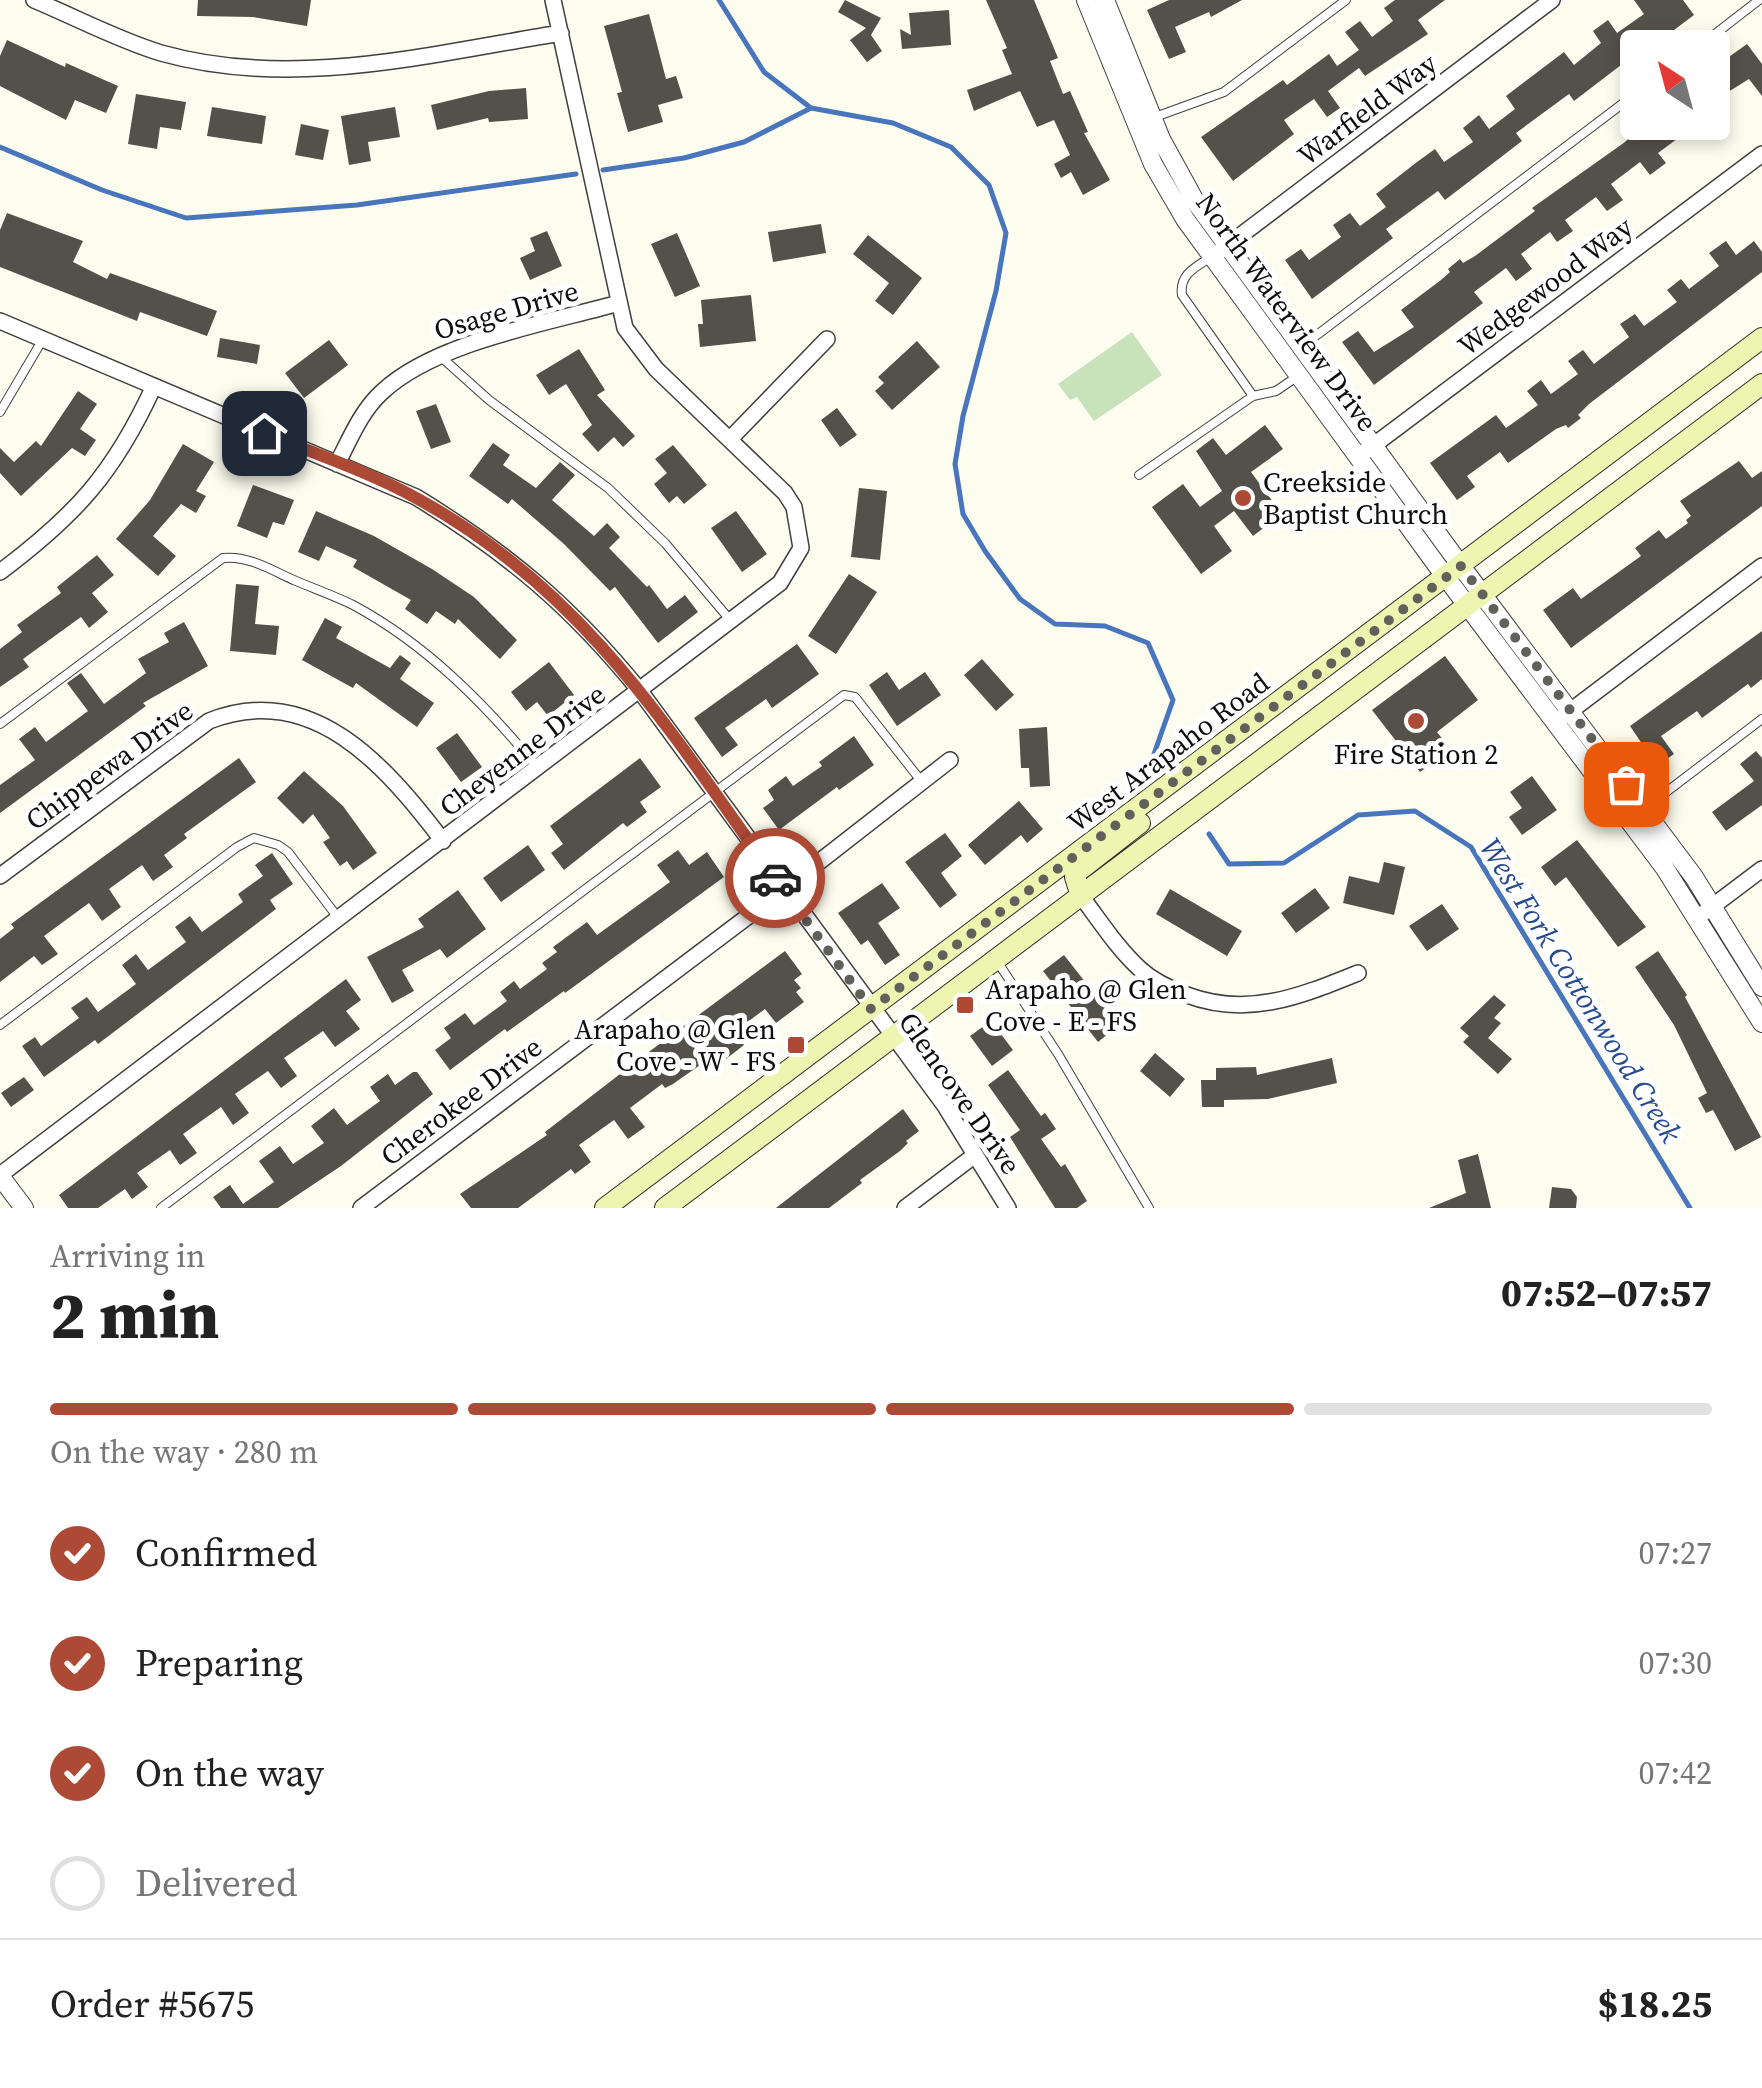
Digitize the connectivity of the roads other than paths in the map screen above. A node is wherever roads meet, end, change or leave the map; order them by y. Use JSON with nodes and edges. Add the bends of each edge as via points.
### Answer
{"nodes":[{"id":1,"x":34,"y":0,"type":"edge"},
{"id":2,"x":554,"y":0,"type":"edge"},
{"id":3,"x":1086,"y":0,"type":"edge"},
{"id":4,"x":1105,"y":0,"type":"edge"},
{"id":5,"x":1346,"y":0,"type":"edge"},
{"id":6,"x":1552,"y":0,"type":"edge"},
{"id":7,"x":1760,"y":0,"type":"edge"},
{"id":8,"x":1720,"y":30,"type":"edge"},
{"id":9,"x":561,"y":33,"type":"junction"},
{"id":10,"x":1620,"y":106,"type":"edge"},
{"id":11,"x":1152,"y":118,"type":"junction"},
{"id":12,"x":1762,"y":154,"type":"edge"},
{"id":13,"x":1219,"y":251,"type":"junction"},
{"id":14,"x":618,"y":303,"type":"junction"},
{"id":15,"x":0,"y":321,"type":"edge"},
{"id":16,"x":1762,"y":338,"type":"edge"},
{"id":17,"x":43,"y":339,"type":"junction"},
{"id":18,"x":827,"y":339,"type":"dead end"},
{"id":19,"x":1301,"y":346,"type":"junction"},
{"id":20,"x":438,"y":354,"type":"junction"},
{"id":21,"x":1298,"y":376,"type":"junction"},
{"id":22,"x":1762,"y":384,"type":"edge"},
{"id":23,"x":154,"y":386,"type":"junction"},
{"id":24,"x":1253,"y":396,"type":"junction"},
{"id":25,"x":0,"y":412,"type":"edge"},
{"id":26,"x":731,"y":438,"type":"junction"},
{"id":27,"x":1366,"y":452,"type":"junction"},
{"id":28,"x":338,"y":464,"type":"junction"},
{"id":29,"x":1139,"y":475,"type":"dead end"},
{"id":30,"x":1762,"y":566,"type":"edge"},
{"id":31,"x":0,"y":572,"type":"edge"},
{"id":32,"x":1453,"y":572,"type":"junction"},
{"id":33,"x":1475,"y":601,"type":"junction"},
{"id":34,"x":731,"y":621,"type":"junction"},
{"id":35,"x":640,"y":692,"type":"junction"},
{"id":36,"x":1563,"y":717,"type":"junction"},
{"id":37,"x":1762,"y":718,"type":"edge"},
{"id":38,"x":0,"y":724,"type":"edge"},
{"id":39,"x":950,"y":760,"type":"dead end"},
{"id":40,"x":538,"y":768,"type":"junction"},
{"id":41,"x":922,"y":782,"type":"junction"},
{"id":42,"x":1164,"y":790,"type":"junction"},
{"id":43,"x":714,"y":793,"type":"junction"},
{"id":44,"x":1644,"y":809,"type":"junction"},
{"id":45,"x":443,"y":841,"type":"junction"},
{"id":46,"x":1762,"y":869,"type":"edge"},
{"id":47,"x":0,"y":876,"type":"edge"},
{"id":48,"x":783,"y":890,"type":"junction"},
{"id":49,"x":1081,"y":896,"type":"junction"},
{"id":50,"x":1706,"y":912,"type":"junction"},
{"id":51,"x":339,"y":919,"type":"junction"},
{"id":52,"x":996,"y":961,"type":"junction"},
{"id":53,"x":1358,"y":972,"type":"dead end"},
{"id":54,"x":1762,"y":987,"type":"edge"},
{"id":55,"x":871,"y":1009,"type":"junction"},
{"id":56,"x":1762,"y":1024,"type":"edge"},
{"id":57,"x":0,"y":1025,"type":"edge"},
{"id":58,"x":894,"y":1038,"type":"junction"},
{"id":59,"x":975,"y":1155,"type":"junction"},
{"id":60,"x":0,"y":1176,"type":"edge"},
{"id":61,"x":24,"y":1208,"type":"edge"},
{"id":62,"x":162,"y":1208,"type":"edge"},
{"id":63,"x":361,"y":1208,"type":"edge"},
{"id":64,"x":605,"y":1208,"type":"edge"},
{"id":65,"x":665,"y":1208,"type":"edge"},
{"id":66,"x":905,"y":1208,"type":"edge"},
{"id":67,"x":1008,"y":1208,"type":"edge"},
{"id":68,"x":1149,"y":1208,"type":"edge"}],
"edges":[{"from":1,"to":9,"type":"street","via":[[158,52],[274,69],[354,66]]},
{"from":2,"to":9,"type":"street","name":"Cheyenne Drive"},
{"from":3,"to":13,"type":"street","name":"North Waterview Drive","via":[[1152,164]]},
{"from":4,"to":11,"type":"street","name":"North Waterview Drive"},
{"from":5,"to":11,"type":"lane","via":[[1224,92]]},
{"from":6,"to":13,"type":"street","name":"Warfield Way"},
{"from":7,"to":8,"type":"lane"},
{"from":9,"to":14,"type":"street","name":"Cheyenne Drive"},
{"from":10,"to":19,"type":"lane"},
{"from":11,"to":13,"type":"street","name":"North Waterview Drive"},
{"from":12,"to":27,"type":"street","name":"Wedgewood Way"},
{"from":13,"to":19,"type":"street","name":"North Waterview Drive"},
{"from":13,"to":21,"type":"street","name":"North Waterview Drive"},
{"from":13,"to":24,"type":"lane","via":[[1185,275],[1182,295]]},
{"from":14,"to":20,"type":"street","name":"Osage Drive"},
{"from":14,"to":26,"type":"street","name":"Cheyenne Drive","via":[[641,353]]},
{"from":15,"to":17,"type":"street","name":"Glencove Drive"},
{"from":16,"to":32,"type":"main road","name":"West Arapaho Road"},
{"from":17,"to":23,"type":"street","name":"Glencove Drive"},
{"from":17,"to":25,"type":"lane"},
{"from":18,"to":26,"type":"street"},
{"from":19,"to":27,"type":"street","name":"North Waterview Drive"},
{"from":20,"to":28,"type":"street","name":"Osage Drive","via":[[379,394]]},
{"from":20,"to":34,"type":"lane","via":[[608,488]]},
{"from":21,"to":24,"type":"lane"},
{"from":21,"to":27,"type":"street","name":"North Waterview Drive"},
{"from":22,"to":33,"type":"main road"},
{"from":23,"to":28,"type":"street","name":"Glencove Drive"},
{"from":23,"to":31,"type":"street","via":[[102,480]]},
{"from":24,"to":29,"type":"lane"},
{"from":26,"to":34,"type":"street","name":"Cheyenne Drive","via":[[785,493],[801,548],[780,583]]},
{"from":27,"to":32,"type":"street","name":"North Waterview Drive"},
{"from":28,"to":35,"type":"street","name":"Glencove Drive","via":[[416,498],[506,555],[565,605]]},
{"from":30,"to":36,"type":"street"},
{"from":32,"to":33,"type":"street","name":"North Waterview Drive"},
{"from":32,"to":42,"type":"main road","name":"West Arapaho Road"},
{"from":33,"to":36,"type":"street","name":"North Waterview Drive"},
{"from":33,"to":49,"type":"main road"},
{"from":34,"to":35,"type":"street","name":"Cheyenne Drive"},
{"from":35,"to":40,"type":"street","name":"Cheyenne Drive"},
{"from":35,"to":43,"type":"street","name":"Glencove Drive"},
{"from":36,"to":44,"type":"street","name":"North Waterview Drive"},
{"from":36,"to":50,"type":"street","name":"North Waterview Drive"},
{"from":37,"to":44,"type":"lane"},
{"from":38,"to":40,"type":"lane","via":[[223,558],[234,557],[351,604],[408,639],[464,686]]},
{"from":39,"to":41,"type":"street","name":"Cherokee Drive"},
{"from":40,"to":45,"type":"street","name":"Cheyenne Drive"},
{"from":41,"to":43,"type":"lane","via":[[855,697],[844,696]]},
{"from":41,"to":48,"type":"street","name":"Cherokee Drive"},
{"from":42,"to":49,"type":"main road","via":[[1145,819],[1078,872]]},
{"from":42,"to":55,"type":"main road","name":"West Arapaho Road"},
{"from":43,"to":48,"type":"street","name":"Glencove Drive"},
{"from":43,"to":62,"type":"lane"},
{"from":44,"to":50,"type":"street","name":"North Waterview Drive"},
{"from":45,"to":47,"type":"street","name":"Chippewa Drive","via":[[383,771],[348,742],[313,719],[266,708],[209,721]]},
{"from":45,"to":51,"type":"street","name":"Cheyenne Drive"},
{"from":46,"to":50,"type":"street"},
{"from":48,"to":55,"type":"street","name":"Glencove Drive"},
{"from":48,"to":63,"type":"street","name":"Cherokee Drive"},
{"from":49,"to":52,"type":"main road"},
{"from":49,"to":53,"type":"street","via":[[1141,970],[1206,1002],[1267,1005]]},
{"from":50,"to":54,"type":"street","name":"North Waterview Drive"},
{"from":50,"to":56,"type":"street","name":"North Waterview Drive"},
{"from":51,"to":57,"type":"lane","via":[[288,852],[254,838]]},
{"from":51,"to":60,"type":"street","name":"Cheyenne Drive"},
{"from":52,"to":58,"type":"main road"},
{"from":52,"to":68,"type":"lane"},
{"from":55,"to":58,"type":"street","name":"Glencove Drive"},
{"from":55,"to":64,"type":"main road","name":"West Arapaho Road"},
{"from":58,"to":59,"type":"street","name":"Glencove Drive"},
{"from":58,"to":65,"type":"main road"},
{"from":59,"to":66,"type":"street"},
{"from":59,"to":67,"type":"street","name":"Glencove Drive"},
{"from":60,"to":61,"type":"street"}]}
